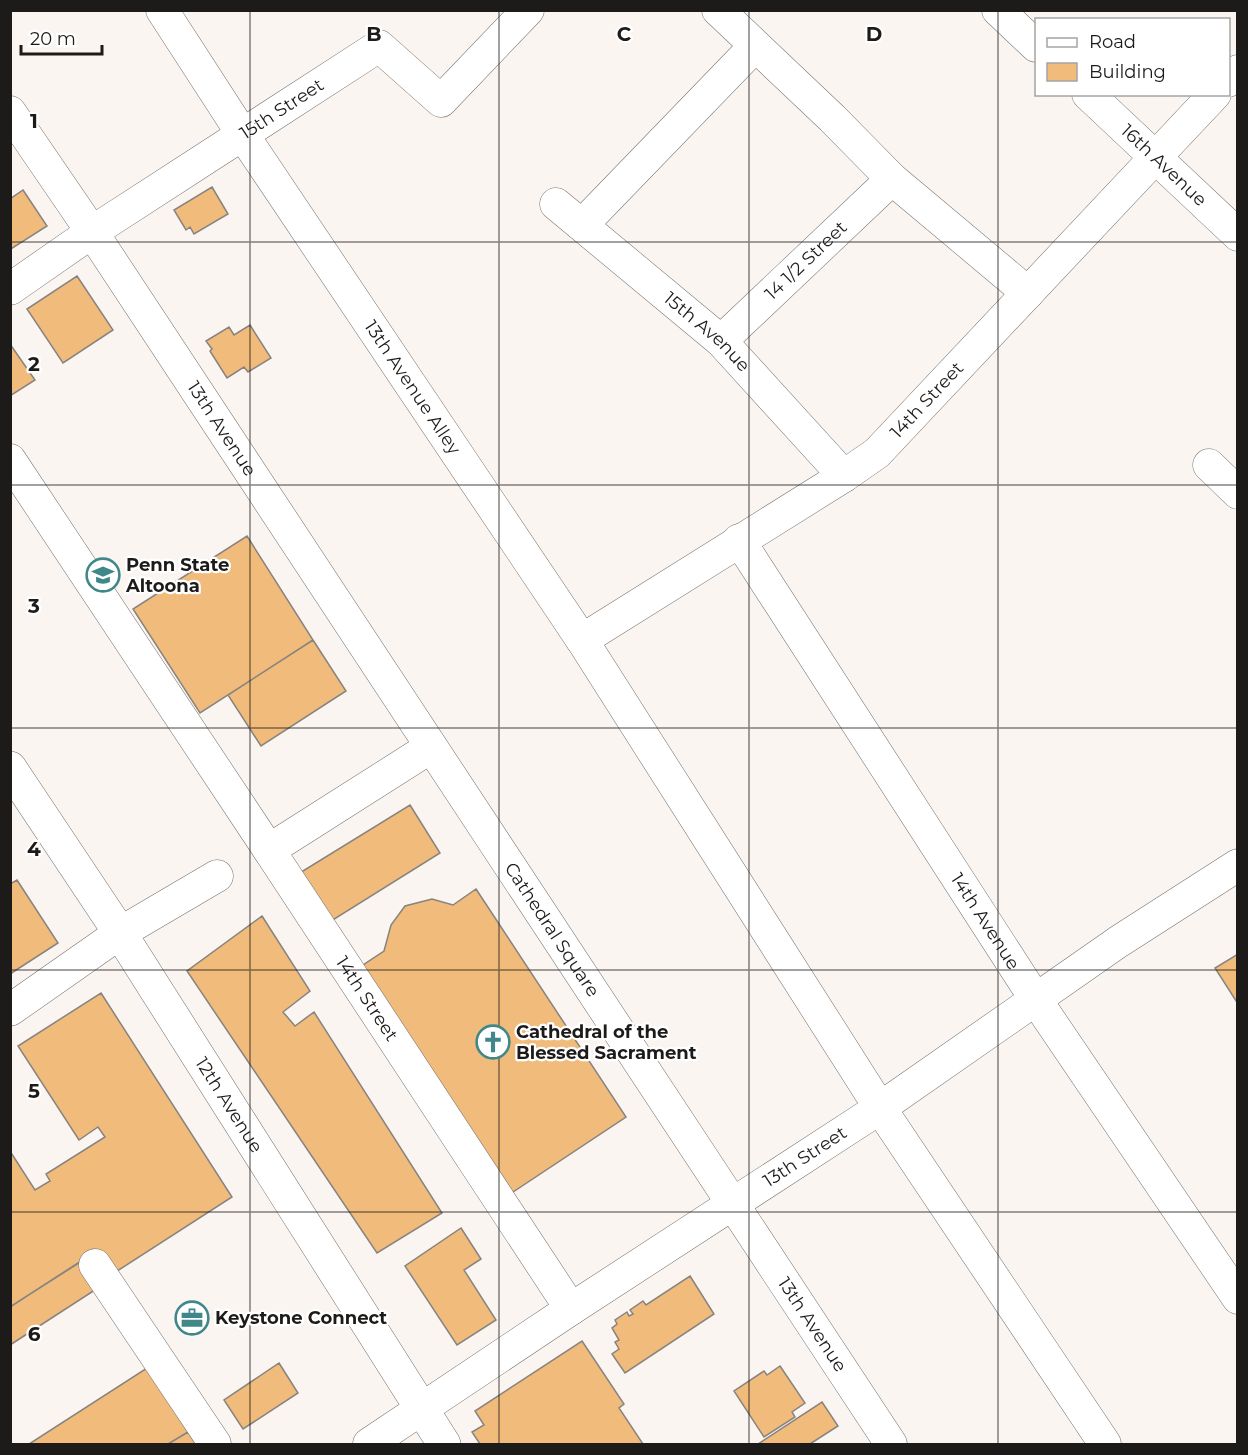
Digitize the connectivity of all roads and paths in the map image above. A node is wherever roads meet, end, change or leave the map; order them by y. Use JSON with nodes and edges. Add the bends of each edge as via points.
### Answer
{"nodes":[{"id":1,"x":162,"y":10,"type":"edge"},
{"id":2,"x":528,"y":10,"type":"edge"},
{"id":3,"x":718,"y":10,"type":"edge"},
{"id":4,"x":998,"y":10,"type":"edge"},
{"id":5,"x":1035,"y":45,"type":"edge"},
{"id":6,"x":755,"y":46,"type":"junction"},
{"id":7,"x":1090,"y":96,"type":"edge"},
{"id":8,"x":1213,"y":96,"type":"edge"},
{"id":9,"x":10,"y":112,"type":"edge"},
{"id":10,"x":243,"y":135,"type":"junction"},
{"id":11,"x":1156,"y":158,"type":"junction"},
{"id":12,"x":892,"y":179,"type":"junction"},
{"id":13,"x":556,"y":204,"type":"dead end"},
{"id":14,"x":582,"y":225,"type":"junction"},
{"id":15,"x":92,"y":232,"type":"junction"},
{"id":16,"x":1238,"y":236,"type":"edge"},
{"id":17,"x":10,"y":289,"type":"edge"},
{"id":18,"x":1028,"y":293,"type":"junction"},
{"id":19,"x":721,"y":341,"type":"junction"},
{"id":20,"x":10,"y":460,"type":"edge"},
{"id":21,"x":1209,"y":465,"type":"dead end"},
{"id":22,"x":844,"y":476,"type":"junction"},
{"id":23,"x":1238,"y":493,"type":"edge"},
{"id":24,"x":739,"y":540,"type":"junction"},
{"id":25,"x":582,"y":640,"type":"junction"},
{"id":26,"x":431,"y":747,"type":"junction"},
{"id":27,"x":10,"y":768,"type":"edge"},
{"id":28,"x":269,"y":849,"type":"junction"},
{"id":29,"x":1238,"y":865,"type":"edge"},
{"id":30,"x":217,"y":876,"type":"dead end"},
{"id":31,"x":120,"y":933,"type":"junction"},
{"id":32,"x":1036,"y":1000,"type":"junction"},
{"id":33,"x":10,"y":1010,"type":"edge"},
{"id":34,"x":880,"y":1108,"type":"junction"},
{"id":35,"x":732,"y":1204,"type":"junction"},
{"id":36,"x":95,"y":1265,"type":"dead end"},
{"id":37,"x":1238,"y":1298,"type":"edge"},
{"id":38,"x":571,"y":1309,"type":"junction"},
{"id":39,"x":422,"y":1410,"type":"junction"},
{"id":40,"x":215,"y":1444,"type":"edge"},
{"id":41,"x":369,"y":1444,"type":"edge"},
{"id":42,"x":444,"y":1444,"type":"edge"},
{"id":43,"x":891,"y":1444,"type":"edge"},
{"id":44,"x":1106,"y":1444,"type":"edge"}],
"edges":[{"from":1,"to":10,"type":"street","name":"13th Avenue Alley"},
{"from":2,"to":10,"type":"street","name":"15th Street","via":[[441,101],[379,46]]},
{"from":3,"to":6,"type":"street"},
{"from":4,"to":5,"type":"street"},
{"from":6,"to":12,"type":"street"},
{"from":6,"to":14,"type":"street"},
{"from":7,"to":11,"type":"street","name":"16th Avenue"},
{"from":8,"to":11,"type":"street","name":"14th Street"},
{"from":9,"to":15,"type":"street","name":"13th Avenue"},
{"from":10,"to":15,"type":"street","name":"15th Street"},
{"from":10,"to":25,"type":"street","name":"13th Avenue Alley"},
{"from":11,"to":16,"type":"street","name":"16th Avenue"},
{"from":11,"to":18,"type":"street","name":"14th Street"},
{"from":12,"to":18,"type":"street"},
{"from":12,"to":19,"type":"street","name":"14 1/2 Street"},
{"from":13,"to":14,"type":"street","name":"15th Avenue"},
{"from":14,"to":19,"type":"street","name":"15th Avenue"},
{"from":15,"to":17,"type":"street","name":"15th Street"},
{"from":15,"to":26,"type":"street","name":"13th Avenue"},
{"from":18,"to":22,"type":"street","name":"14th Street","via":[[877,453]]},
{"from":19,"to":22,"type":"street","name":"15th Avenue"},
{"from":20,"to":28,"type":"street","name":"14th Street"},
{"from":21,"to":23,"type":"street"},
{"from":22,"to":24,"type":"street","name":"14th Street"},
{"from":24,"to":25,"type":"street","name":"14th Street"},
{"from":24,"to":32,"type":"street","name":"14th Avenue"},
{"from":25,"to":34,"type":"street","name":"13th Avenue Alley"},
{"from":26,"to":28,"type":"street"},
{"from":26,"to":35,"type":"street","name":"Cathedral Square"},
{"from":27,"to":31,"type":"main road","name":"12th Avenue"},
{"from":28,"to":38,"type":"street","name":"14th Street"},
{"from":29,"to":32,"type":"street","name":"13th Street"},
{"from":30,"to":31,"type":"street"},
{"from":31,"to":33,"type":"street"},
{"from":31,"to":39,"type":"main road","name":"12th Avenue"},
{"from":32,"to":34,"type":"street","name":"13th Street"},
{"from":32,"to":37,"type":"street","name":"14th Avenue"},
{"from":34,"to":35,"type":"street","name":"13th Street"},
{"from":34,"to":44,"type":"street","name":"13th Avenue Alley"},
{"from":35,"to":38,"type":"street","name":"13th Street"},
{"from":35,"to":43,"type":"street","name":"13th Avenue"},
{"from":36,"to":40,"type":"street"},
{"from":38,"to":39,"type":"street","name":"13th Street"},
{"from":39,"to":41,"type":"street","name":"13th Street"},
{"from":39,"to":42,"type":"main road","name":"12th Avenue"}]}
